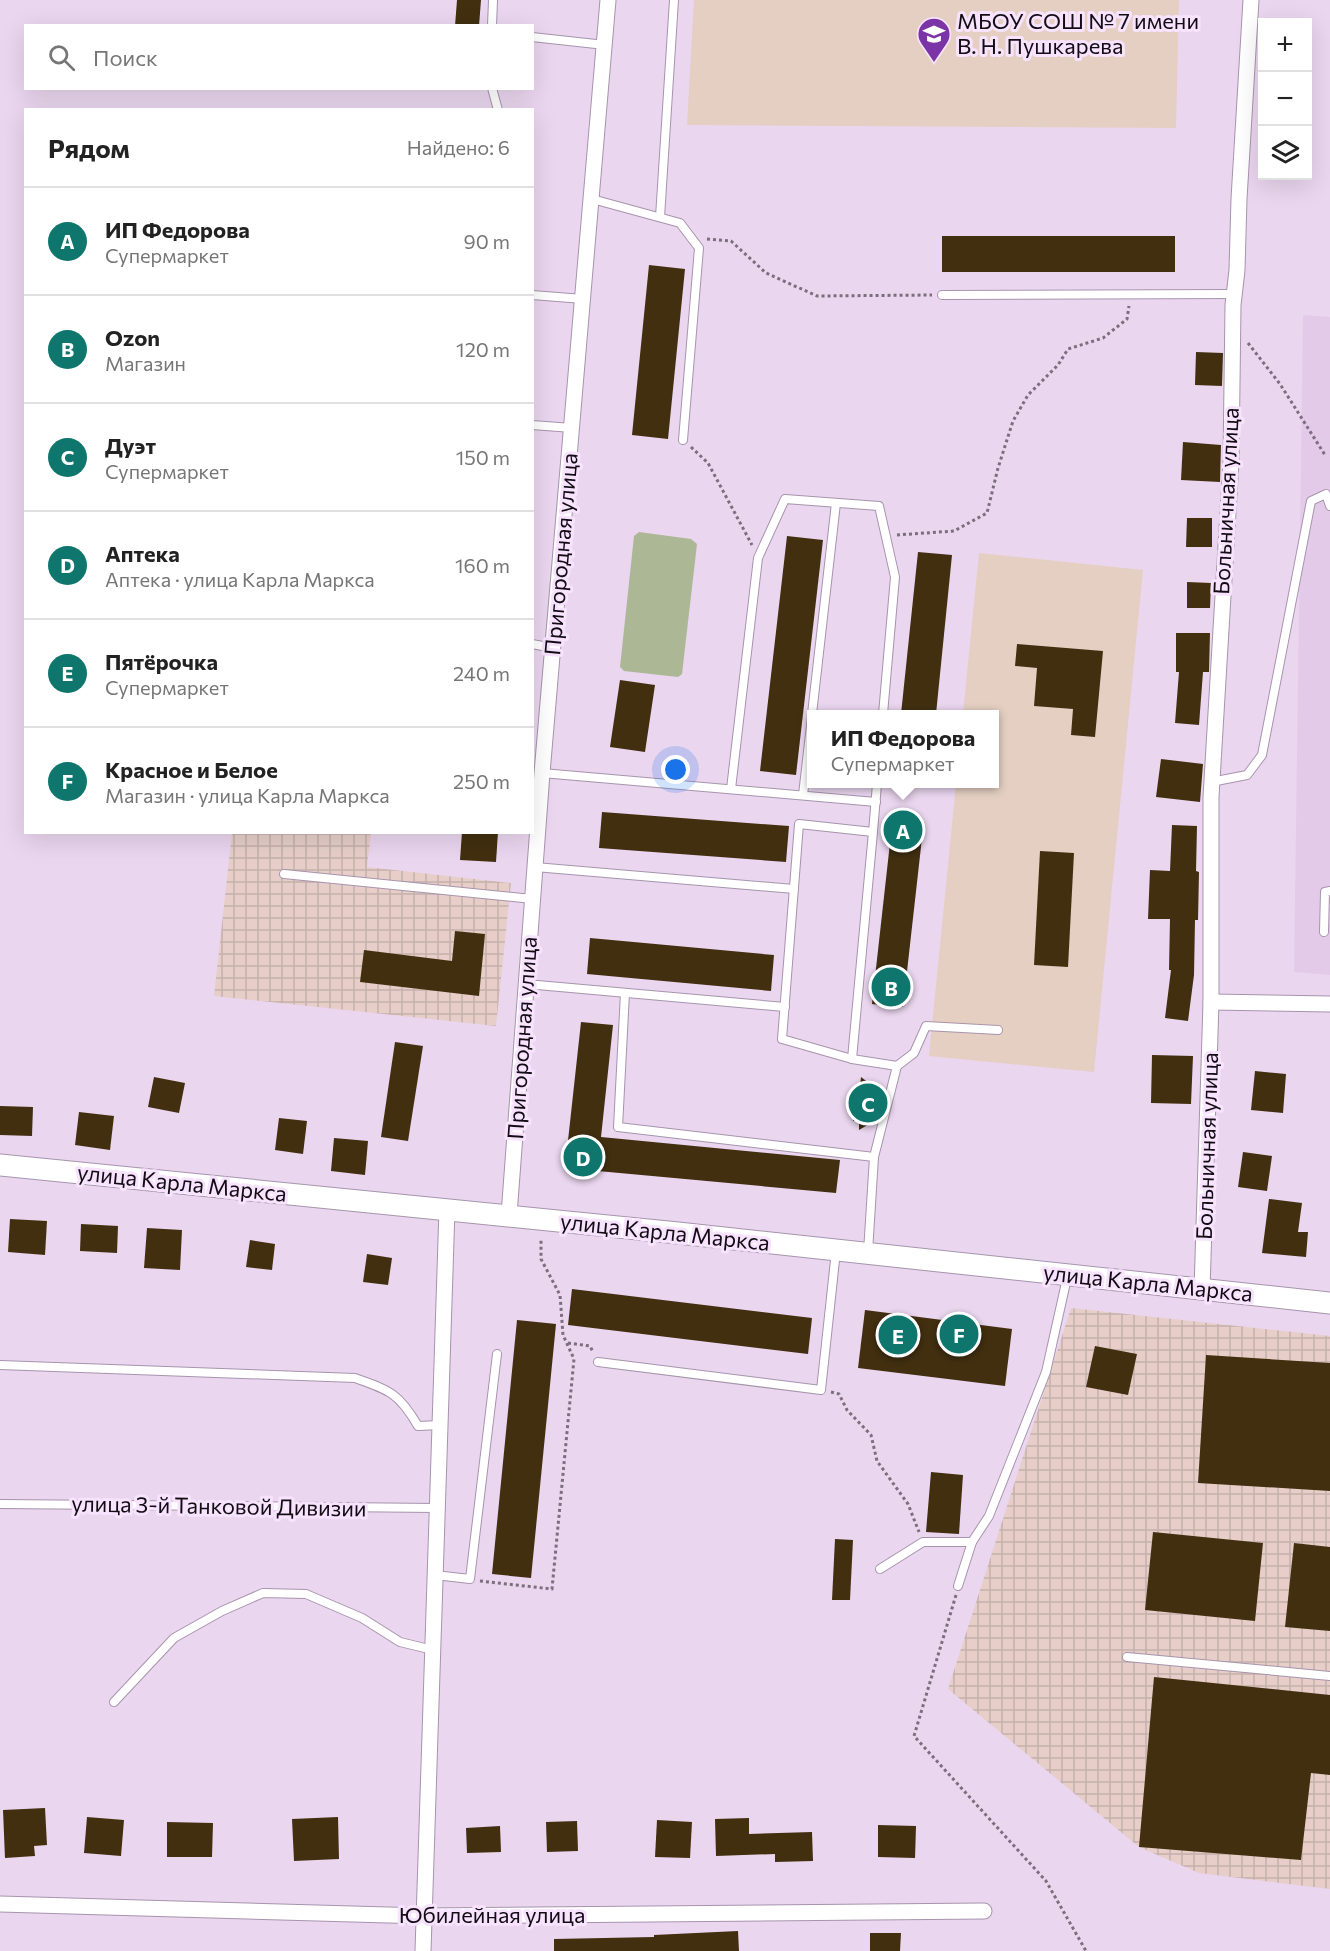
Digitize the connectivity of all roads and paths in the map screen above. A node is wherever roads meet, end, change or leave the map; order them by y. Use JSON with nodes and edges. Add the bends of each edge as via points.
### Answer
{"nodes":[{"id":1,"x":494,"y":0,"type":"edge"},
{"id":2,"x":608,"y":0,"type":"edge"},
{"id":3,"x":674,"y":0,"type":"edge"},
{"id":4,"x":1251,"y":0,"type":"edge"},
{"id":5,"x":492,"y":24,"type":"edge"},
{"id":6,"x":534,"y":37,"type":"edge"},
{"id":7,"x":604,"y":45,"type":"junction"},
{"id":8,"x":493,"y":90,"type":"edge"},
{"id":9,"x":497,"y":108,"type":"edge"},
{"id":10,"x":592,"y":199,"type":"junction"},
{"id":11,"x":660,"y":218,"type":"junction"},
{"id":12,"x":692,"y":238,"type":"junction"},
{"id":13,"x":1130,"y":294,"type":"junction"},
{"id":14,"x":1235,"y":294,"type":"junction"},
{"id":15,"x":534,"y":295,"type":"edge"},
{"id":16,"x":942,"y":295,"type":"joint"},
{"id":17,"x":583,"y":299,"type":"junction"},
{"id":18,"x":1233,"y":323,"type":"junction"},
{"id":19,"x":534,"y":425,"type":"edge"},
{"id":20,"x":572,"y":428,"type":"junction"},
{"id":21,"x":683,"y":440,"type":"joint"},
{"id":22,"x":1325,"y":455,"type":"dead end"},
{"id":23,"x":836,"y":503,"type":"junction"},
{"id":24,"x":1330,"y":506,"type":"edge"},
{"id":25,"x":886,"y":536,"type":"junction"},
{"id":26,"x":758,"y":558,"type":"junction"},
{"id":27,"x":534,"y":644,"type":"edge"},
{"id":28,"x":553,"y":648,"type":"junction"},
{"id":29,"x":813,"y":710,"type":"edge"},
{"id":30,"x":883,"y":710,"type":"edge"},
{"id":31,"x":807,"y":760,"type":"edge"},
{"id":32,"x":542,"y":773,"type":"junction"},
{"id":33,"x":1211,"y":782,"type":"junction"},
{"id":34,"x":877,"y":788,"type":"edge"},
{"id":35,"x":731,"y":789,"type":"junction"},
{"id":36,"x":803,"y":795,"type":"junction"},
{"id":37,"x":876,"y":802,"type":"junction"},
{"id":38,"x":873,"y":832,"type":"junction"},
{"id":39,"x":535,"y":867,"type":"junction"},
{"id":40,"x":284,"y":874,"type":"dead end"},
{"id":41,"x":794,"y":889,"type":"junction"},
{"id":42,"x":1330,"y":891,"type":"edge"},
{"id":43,"x":532,"y":899,"type":"junction"},
{"id":44,"x":1324,"y":932,"type":"dead end"},
{"id":45,"x":526,"y":984,"type":"junction"},
{"id":46,"x":625,"y":993,"type":"junction"},
{"id":47,"x":1211,"y":1002,"type":"junction"},
{"id":48,"x":1330,"y":1004,"type":"edge"},
{"id":49,"x":785,"y":1007,"type":"junction"},
{"id":50,"x":998,"y":1030,"type":"dead end"},
{"id":51,"x":852,"y":1059,"type":"junction"},
{"id":52,"x":897,"y":1066,"type":"junction"},
{"id":53,"x":874,"y":1157,"type":"junction"},
{"id":54,"x":0,"y":1165,"type":"edge"},
{"id":55,"x":447,"y":1209,"type":"junction"},
{"id":56,"x":509,"y":1215,"type":"junction"},
{"id":57,"x":541,"y":1219,"type":"junction"},
{"id":58,"x":836,"y":1250,"type":"junction"},
{"id":59,"x":868,"y":1253,"type":"junction"},
{"id":60,"x":1067,"y":1274,"type":"junction"},
{"id":61,"x":1202,"y":1290,"type":"junction"},
{"id":62,"x":1330,"y":1303,"type":"edge"},
{"id":63,"x":567,"y":1343,"type":"junction"},
{"id":64,"x":497,"y":1354,"type":"dead end"},
{"id":65,"x":598,"y":1362,"type":"joint"},
{"id":66,"x":0,"y":1365,"type":"edge"},
{"id":67,"x":821,"y":1390,"type":"junction"},
{"id":68,"x":440,"y":1425,"type":"junction"},
{"id":69,"x":0,"y":1504,"type":"edge"},
{"id":70,"x":437,"y":1508,"type":"junction"},
{"id":71,"x":923,"y":1542,"type":"junction"},
{"id":72,"x":972,"y":1542,"type":"junction"},
{"id":73,"x":880,"y":1569,"type":"dead end"},
{"id":74,"x":435,"y":1575,"type":"junction"},
{"id":75,"x":470,"y":1579,"type":"junction"},
{"id":76,"x":958,"y":1586,"type":"joint"},
{"id":77,"x":433,"y":1650,"type":"junction"},
{"id":78,"x":1127,"y":1657,"type":"dead end"},
{"id":79,"x":1330,"y":1676,"type":"edge"},
{"id":80,"x":114,"y":1702,"type":"dead end"},
{"id":81,"x":0,"y":1904,"type":"edge"},
{"id":82,"x":984,"y":1911,"type":"dead end"},
{"id":83,"x":424,"y":1916,"type":"junction"},
{"id":84,"x":423,"y":1951,"type":"edge"},
{"id":85,"x":1086,"y":1951,"type":"edge"}],
"edges":[{"from":1,"to":5,"type":"lane"},
{"from":2,"to":7,"type":"street","name":"Пригородная улица"},
{"from":3,"to":11,"type":"lane"},
{"from":4,"to":14,"type":"street","name":"Больничная улица"},
{"from":6,"to":7,"type":"lane"},
{"from":7,"to":10,"type":"street","name":"Пригородная улица"},
{"from":8,"to":9,"type":"lane"},
{"from":10,"to":11,"type":"lane"},
{"from":10,"to":17,"type":"street","name":"Пригородная улица"},
{"from":11,"to":12,"type":"lane","via":[[680,223]]},
{"from":12,"to":16,"type":"path","via":[[731,241],[766,273],[817,296]]},
{"from":12,"to":21,"type":"lane","via":[[699,248]]},
{"from":13,"to":14,"type":"lane"},
{"from":13,"to":16,"type":"lane"},
{"from":13,"to":25,"type":"path","via":[[1127,319],[1103,338],[1068,349],[1028,395],[1013,421],[987,513],[954,531]]},
{"from":14,"to":18,"type":"street","name":"Больничная улица"},
{"from":15,"to":17,"type":"lane"},
{"from":17,"to":20,"type":"street","name":"Пригородная улица"},
{"from":18,"to":22,"type":"path","via":[[1280,384]]},
{"from":18,"to":33,"type":"street","name":"Больничная улица","via":[[1230,462]]},
{"from":19,"to":20,"type":"lane"},
{"from":20,"to":28,"type":"street","name":"Пригородная улица"},
{"from":21,"to":26,"type":"path","via":[[708,463]]},
{"from":23,"to":25,"type":"lane","via":[[879,506]]},
{"from":23,"to":26,"type":"lane","via":[[785,499]]},
{"from":23,"to":29,"type":"lane"},
{"from":24,"to":33,"type":"lane","via":[[1326,495],[1311,501],[1262,755],[1247,775]]},
{"from":25,"to":30,"type":"lane","via":[[895,577]]},
{"from":26,"to":35,"type":"lane"},
{"from":27,"to":28,"type":"lane"},
{"from":28,"to":32,"type":"street","name":"Пригородная улица"},
{"from":31,"to":36,"type":"lane"},
{"from":32,"to":35,"type":"lane"},
{"from":32,"to":39,"type":"street","name":"Пригородная улица"},
{"from":33,"to":47,"type":"street","name":"Больничная улица"},
{"from":34,"to":37,"type":"lane"},
{"from":35,"to":36,"type":"lane"},
{"from":36,"to":37,"type":"lane"},
{"from":37,"to":38,"type":"lane"},
{"from":38,"to":41,"type":"lane","via":[[799,824]]},
{"from":38,"to":51,"type":"lane"},
{"from":39,"to":41,"type":"lane"},
{"from":39,"to":43,"type":"street","name":"Пригородная улица"},
{"from":40,"to":43,"type":"lane"},
{"from":41,"to":49,"type":"lane"},
{"from":42,"to":44,"type":"lane","via":[[1325,892]]},
{"from":43,"to":45,"type":"street","name":"Пригородная улица"},
{"from":45,"to":46,"type":"lane"},
{"from":45,"to":56,"type":"street","name":"Пригородная улица"},
{"from":46,"to":49,"type":"lane"},
{"from":46,"to":53,"type":"lane","via":[[618,1127]]},
{"from":47,"to":48,"type":"street"},
{"from":47,"to":61,"type":"street","name":"Больничная улица"},
{"from":49,"to":51,"type":"lane","via":[[782,1039]]},
{"from":50,"to":52,"type":"lane","via":[[926,1026],[914,1053]]},
{"from":51,"to":52,"type":"lane"},
{"from":52,"to":53,"type":"lane"},
{"from":53,"to":59,"type":"lane"},
{"from":54,"to":55,"type":"main road","name":"улица Карла Маркса"},
{"from":55,"to":56,"type":"main road","name":"улица Карла Маркса"},
{"from":55,"to":68,"type":"street"},
{"from":56,"to":57,"type":"main road","name":"улица Карла Маркса"},
{"from":57,"to":58,"type":"main road","name":"улица Карла Маркса"},
{"from":57,"to":63,"type":"path","via":[[541,1259],[560,1295]]},
{"from":58,"to":59,"type":"main road","name":"улица Карла Маркса"},
{"from":58,"to":67,"type":"lane"},
{"from":59,"to":60,"type":"main road","name":"улица Карла Маркса"},
{"from":60,"to":61,"type":"main road","name":"улица Карла Маркса"},
{"from":60,"to":72,"type":"lane","via":[[1046,1371],[989,1516]]},
{"from":61,"to":62,"type":"main road","name":"улица Карла Маркса"},
{"from":63,"to":65,"type":"path","via":[[590,1346]]},
{"from":63,"to":75,"type":"path","via":[[574,1359],[552,1589]]},
{"from":64,"to":75,"type":"lane"},
{"from":65,"to":67,"type":"lane"},
{"from":66,"to":68,"type":"lane","via":[[355,1378],[387,1390],[406,1406],[418,1426]]},
{"from":67,"to":71,"type":"path","via":[[839,1394],[871,1435],[877,1461],[908,1504]]},
{"from":68,"to":70,"type":"street"},
{"from":69,"to":70,"type":"lane","name":"улица 3-й Танковой Дивизии"},
{"from":70,"to":74,"type":"street"},
{"from":71,"to":72,"type":"lane"},
{"from":71,"to":73,"type":"lane"},
{"from":72,"to":76,"type":"lane"},
{"from":74,"to":75,"type":"lane"},
{"from":74,"to":77,"type":"street"},
{"from":76,"to":85,"type":"path","via":[[914,1736],[1046,1881]]},
{"from":77,"to":80,"type":"lane","via":[[400,1642],[362,1618],[306,1594],[263,1593],[174,1638]]},
{"from":77,"to":83,"type":"street"},
{"from":78,"to":79,"type":"lane"},
{"from":81,"to":83,"type":"street","name":"Юбилейная улица"},
{"from":82,"to":83,"type":"street","name":"Юбилейная улица"},
{"from":83,"to":84,"type":"street"}]}
